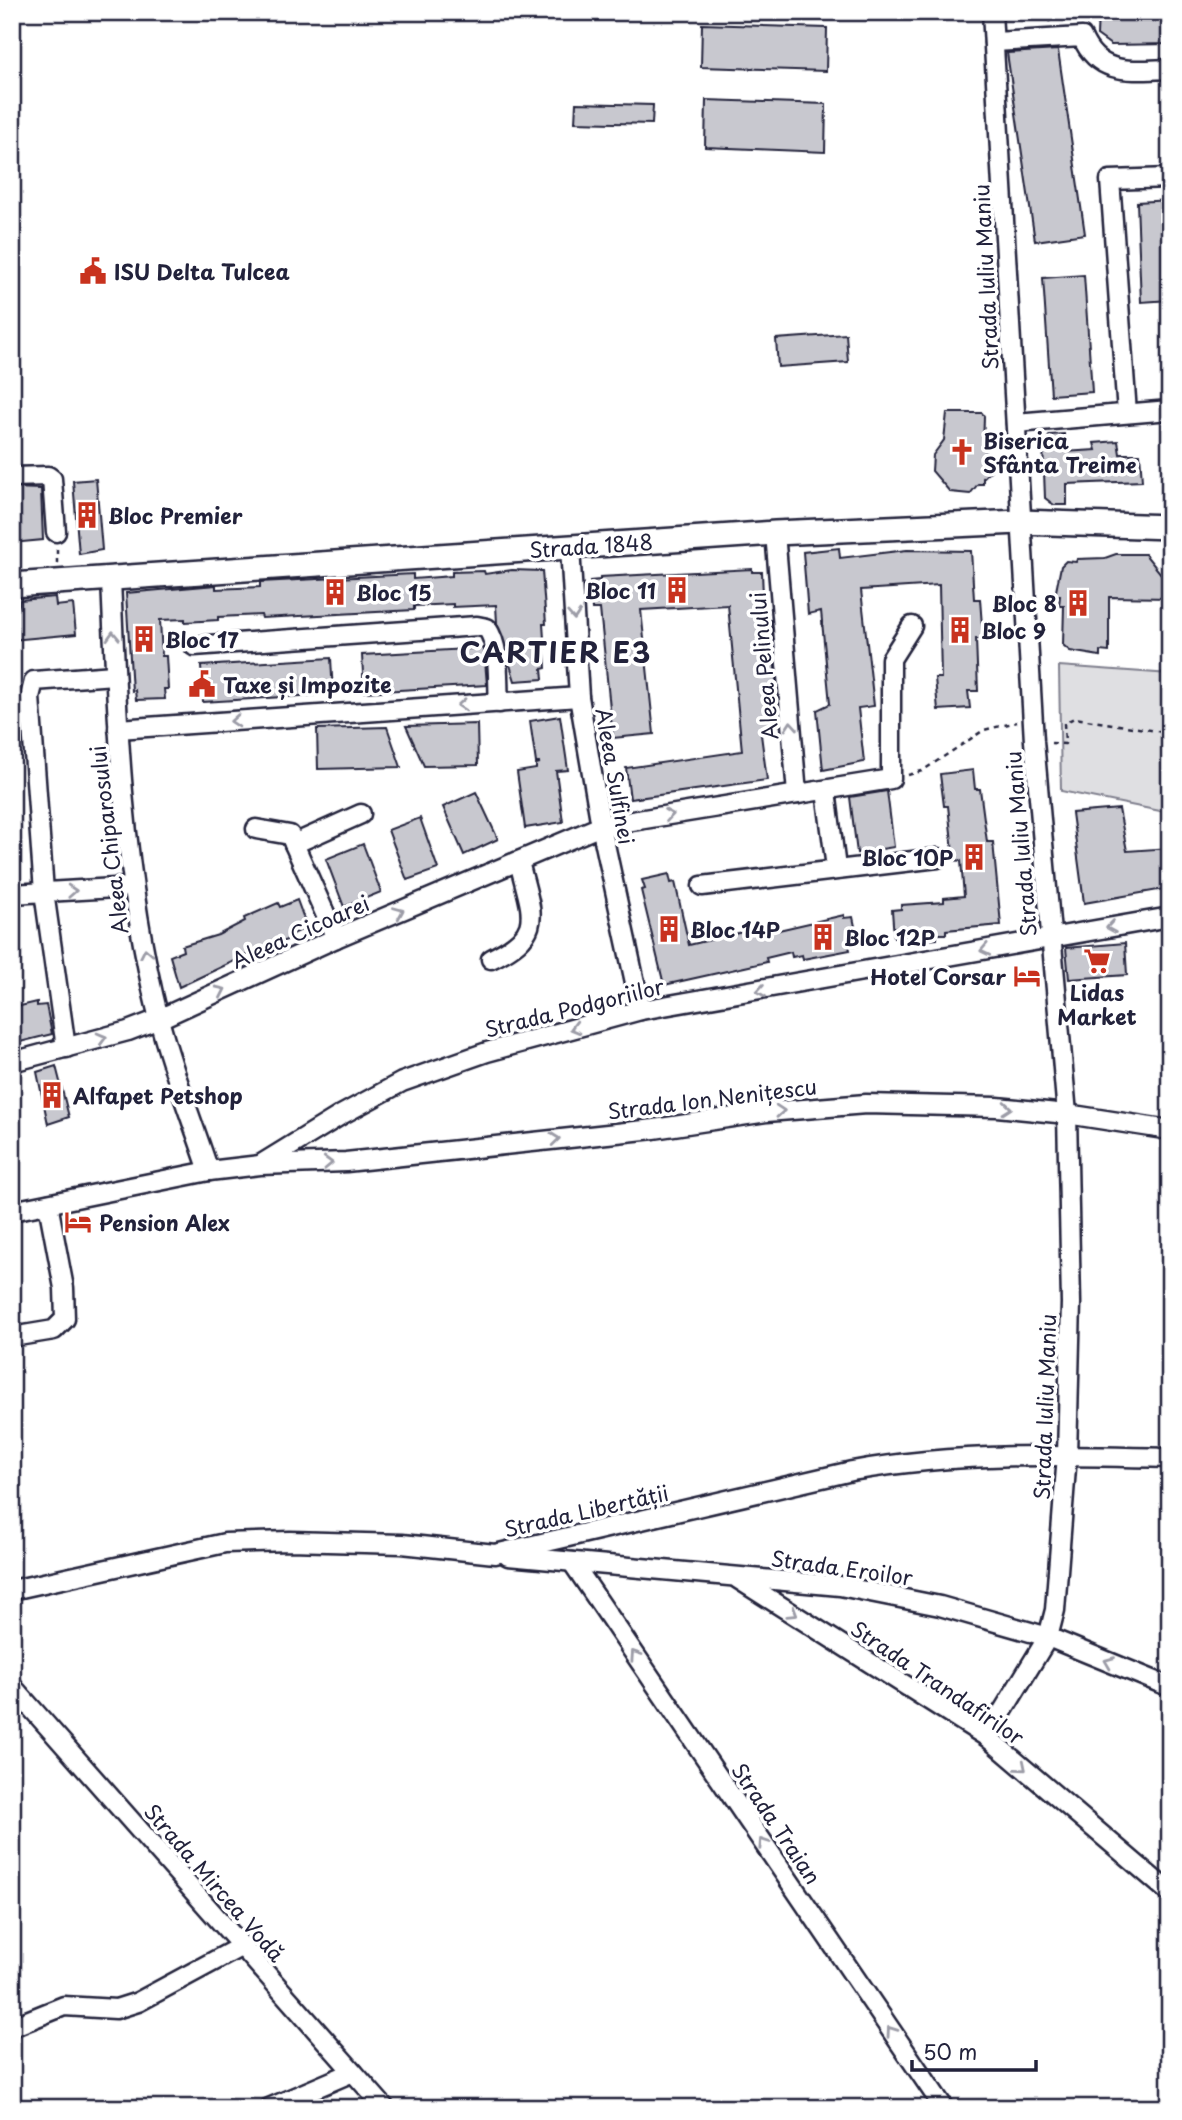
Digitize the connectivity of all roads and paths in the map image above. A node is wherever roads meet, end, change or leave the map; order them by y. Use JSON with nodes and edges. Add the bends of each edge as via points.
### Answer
{"nodes":[{"id":1,"x":992,"y":12,"type":"edge"},
{"id":2,"x":994,"y":42,"type":"junction"},
{"id":3,"x":1170,"y":69,"type":"edge"},
{"id":4,"x":1170,"y":178,"type":"edge"},
{"id":5,"x":1170,"y":410,"type":"edge"},
{"id":6,"x":1127,"y":413,"type":"junction"},
{"id":7,"x":1016,"y":423,"type":"junction"},
{"id":8,"x":12,"y":477,"type":"edge"},
{"id":9,"x":1020,"y":522,"type":"junction"},
{"id":10,"x":1170,"y":527,"type":"edge"},
{"id":11,"x":56,"y":532,"type":"joint"},
{"id":12,"x":775,"y":533,"type":"junction"},
{"id":13,"x":570,"y":547,"type":"junction"},
{"id":14,"x":111,"y":579,"type":"junction"},
{"id":15,"x":58,"y":583,"type":"junction"},
{"id":16,"x":12,"y":585,"type":"edge"},
{"id":17,"x":912,"y":626,"type":"dead end"},
{"id":18,"x":194,"y":646,"type":"dead end"},
{"id":19,"x":114,"y":675,"type":"junction"},
{"id":20,"x":579,"y":697,"type":"junction"},
{"id":21,"x":499,"y":703,"type":"junction"},
{"id":22,"x":1032,"y":719,"type":"junction"},
{"id":23,"x":118,"y":729,"type":"junction"},
{"id":24,"x":1170,"y":733,"type":"edge"},
{"id":25,"x":1034,"y":741,"type":"junction"},
{"id":26,"x":891,"y":779,"type":"junction"},
{"id":27,"x":826,"y":791,"type":"junction"},
{"id":28,"x":797,"y":794,"type":"junction"},
{"id":29,"x":361,"y":814,"type":"dead end"},
{"id":30,"x":601,"y":826,"type":"junction"},
{"id":31,"x":256,"y":829,"type":"dead end"},
{"id":32,"x":294,"y":844,"type":"junction"},
{"id":33,"x":938,"y":858,"type":"dead end"},
{"id":34,"x":519,"y":861,"type":"junction"},
{"id":35,"x":836,"y":869,"type":"junction"},
{"id":36,"x":702,"y":886,"type":"dead end"},
{"id":37,"x":132,"y":887,"type":"junction"},
{"id":38,"x":44,"y":892,"type":"junction"},
{"id":39,"x":12,"y":894,"type":"edge"},
{"id":40,"x":1170,"y":917,"type":"edge"},
{"id":41,"x":1052,"y":936,"type":"junction"},
{"id":42,"x":336,"y":938,"type":"junction"},
{"id":43,"x":491,"y":960,"type":"dead end"},
{"id":44,"x":641,"y":1010,"type":"junction"},
{"id":45,"x":159,"y":1019,"type":"junction"},
{"id":46,"x":65,"y":1048,"type":"junction"},
{"id":47,"x":12,"y":1062,"type":"edge"},
{"id":48,"x":1067,"y":1114,"type":"junction"},
{"id":49,"x":1170,"y":1130,"type":"edge"},
{"id":50,"x":260,"y":1165,"type":"junction"},
{"id":51,"x":209,"y":1171,"type":"junction"},
{"id":52,"x":48,"y":1204,"type":"junction"},
{"id":53,"x":12,"y":1211,"type":"edge"},
{"id":54,"x":12,"y":1337,"type":"edge"},
{"id":55,"x":1067,"y":1455,"type":"junction"},
{"id":56,"x":1170,"y":1458,"type":"edge"},
{"id":57,"x":495,"y":1554,"type":"junction"},
{"id":58,"x":572,"y":1562,"type":"junction"},
{"id":59,"x":735,"y":1577,"type":"junction"},
{"id":60,"x":12,"y":1590,"type":"edge"},
{"id":61,"x":1048,"y":1637,"type":"junction"},
{"id":62,"x":12,"y":1686,"type":"edge"},
{"id":63,"x":1170,"y":1687,"type":"edge"},
{"id":64,"x":987,"y":1737,"type":"junction"},
{"id":65,"x":1170,"y":1893,"type":"edge"},
{"id":66,"x":242,"y":1947,"type":"junction"},
{"id":67,"x":12,"y":2027,"type":"edge"},
{"id":68,"x":353,"y":2071,"type":"junction"},
{"id":69,"x":269,"y":2108,"type":"edge"},
{"id":70,"x":385,"y":2108,"type":"edge"},
{"id":71,"x":944,"y":2108,"type":"edge"}],
"edges":[{"from":1,"to":2,"type":"street","name":"Strada Iuliu Maniu"},
{"from":2,"to":3,"type":"street","via":[[1082,37],[1095,59],[1108,68]]},
{"from":2,"to":7,"type":"street","name":"Strada Iuliu Maniu"},
{"from":4,"to":6,"type":"street","via":[[1110,180]]},
{"from":5,"to":6,"type":"street"},
{"from":6,"to":7,"type":"street"},
{"from":7,"to":9,"type":"street","name":"Strada Iuliu Maniu"},
{"from":8,"to":11,"type":"street","via":[[52,479]]},
{"from":9,"to":10,"type":"main road","name":"Strada 1848"},
{"from":9,"to":12,"type":"main road","name":"Strada 1848"},
{"from":9,"to":22,"type":"street","name":"Strada Iuliu Maniu"},
{"from":11,"to":15,"type":"path"},
{"from":12,"to":13,"type":"main road","name":"Strada 1848"},
{"from":28,"to":12,"type":"street","name":"Aleea Pelinului","one_way":true},
{"from":13,"to":14,"type":"main road","name":"Strada 1848"},
{"from":13,"to":20,"type":"street","name":"Aleea Sulfinei","one_way":true},
{"from":14,"to":15,"type":"main road","name":"Strada 1848"},
{"from":19,"to":14,"type":"street","name":"Aleea Chiparosului","one_way":true},
{"from":15,"to":16,"type":"main road","name":"Strada 1848"},
{"from":17,"to":26,"type":"street","via":[[891,659]]},
{"from":18,"to":21,"type":"street","via":[[477,626],[487,628],[494,638]]},
{"from":19,"to":23,"type":"street","name":"Aleea Chiparosului"},
{"from":19,"to":38,"type":"street","via":[[34,681],[30,697]]},
{"from":20,"to":21,"type":"street"},
{"from":20,"to":30,"type":"street","name":"Aleea Sulfinei"},
{"from":21,"to":23,"type":"street","one_way":true},
{"from":22,"to":25,"type":"street","name":"Strada Iuliu Maniu"},
{"from":22,"to":26,"type":"path","via":[[984,730],[922,771]]},
{"from":23,"to":37,"type":"street","name":"Aleea Chiparosului"},
{"from":24,"to":25,"type":"path","via":[[1074,718],[1065,723],[1065,744]]},
{"from":25,"to":41,"type":"street","name":"Strada Iuliu Maniu"},
{"from":26,"to":27,"type":"street"},
{"from":27,"to":28,"type":"street"},
{"from":27,"to":35,"type":"street"},
{"from":30,"to":28,"type":"street","one_way":true},
{"from":29,"to":32,"type":"street"},
{"from":30,"to":34,"type":"street","name":"Aleea Cicoarei"},
{"from":30,"to":44,"type":"street","name":"Aleea Sulfinei"},
{"from":31,"to":32,"type":"street","via":[[290,835]]},
{"from":32,"to":42,"type":"street"},
{"from":33,"to":35,"type":"street"},
{"from":42,"to":34,"type":"street","name":"Aleea Cicoarei","one_way":true},
{"from":34,"to":43,"type":"street","via":[[531,929],[516,947]]},
{"from":35,"to":36,"type":"street"},
{"from":38,"to":37,"type":"street","one_way":true},
{"from":45,"to":37,"type":"street","name":"Aleea Chiparosului","one_way":true},
{"from":38,"to":39,"type":"street"},
{"from":38,"to":46,"type":"street"},
{"from":40,"to":41,"type":"street","name":"Strada Podgoriilor","one_way":true},
{"from":41,"to":44,"type":"street","name":"Strada Podgoriilor","one_way":true,"via":[[940,960]]},
{"from":41,"to":48,"type":"street","name":"Strada Iuliu Maniu"},
{"from":45,"to":42,"type":"street","name":"Aleea Cicoarei","one_way":true},
{"from":44,"to":50,"type":"street","name":"Strada Podgoriilor","one_way":true,"via":[[487,1052],[402,1083]]},
{"from":46,"to":45,"type":"street","name":"Aleea Cicoarei","one_way":true},
{"from":45,"to":51,"type":"street","name":"Aleea Chiparosului"},
{"from":46,"to":47,"type":"street","name":"Aleea Cicoarei"},
{"from":48,"to":49,"type":"street","name":"Strada Ion Nenițescu"},
{"from":50,"to":48,"type":"street","name":"Strada Ion Nenițescu","one_way":true,"via":[[346,1162],[866,1104]]},
{"from":48,"to":55,"type":"street","name":"Strada Iuliu Maniu","via":[[1071,1303]]},
{"from":50,"to":51,"type":"street","name":"Strada Podgoriilor"},
{"from":51,"to":52,"type":"street","name":"Strada Podgoriilor"},
{"from":52,"to":53,"type":"street","name":"Strada Podgoriilor"},
{"from":52,"to":54,"type":"street","via":[[64,1288],[65,1319],[54,1330]]},
{"from":55,"to":56,"type":"street","name":"Strada Libertății"},
{"from":55,"to":57,"type":"street","name":"Strada Libertății","via":[[911,1460]]},
{"from":55,"to":61,"type":"street","name":"Strada Iuliu Maniu","via":[[1060,1570]]},
{"from":57,"to":58,"type":"street","name":"Strada Eroilor"},
{"from":57,"to":60,"type":"street","name":"Strada Libertății","via":[[402,1544],[225,1543]]},
{"from":58,"to":59,"type":"street","name":"Strada Eroilor"},
{"from":71,"to":58,"type":"street","name":"Strada Traian","one_way":true},
{"from":59,"to":61,"type":"street","name":"Strada Eroilor","via":[[887,1593]]},
{"from":59,"to":64,"type":"street","name":"Strada Trandafirilor","one_way":true},
{"from":63,"to":61,"type":"street","name":"Strada Eroilor","one_way":true},
{"from":61,"to":64,"type":"street","name":"Strada Iuliu Maniu"},
{"from":62,"to":66,"type":"street","name":"Strada Mircea Vodă"},
{"from":64,"to":65,"type":"street","name":"Strada Trandafirilor","one_way":true},
{"from":66,"to":67,"type":"street","via":[[138,2002],[116,2008],[64,2006]]},
{"from":66,"to":68,"type":"street","name":"Strada Mircea Vodă"},
{"from":68,"to":69,"type":"street"},
{"from":68,"to":70,"type":"street","name":"Strada Mircea Vodă"}]}
